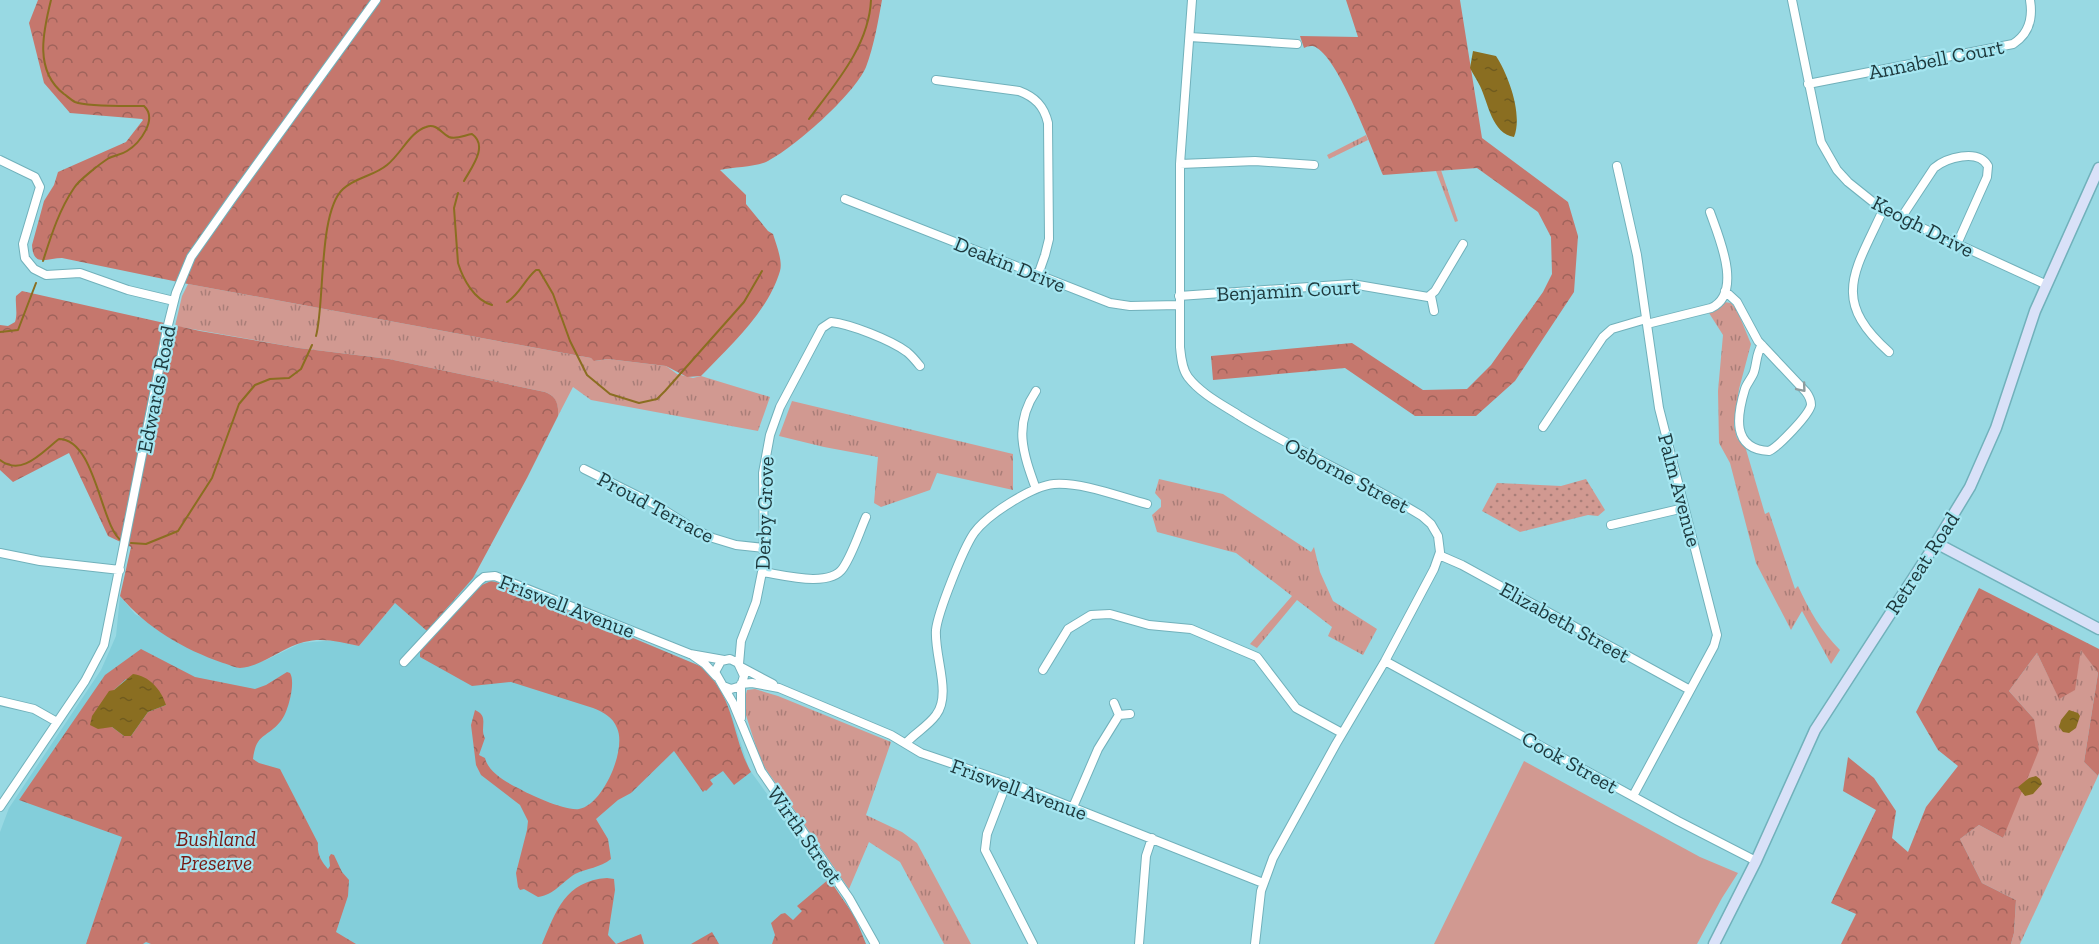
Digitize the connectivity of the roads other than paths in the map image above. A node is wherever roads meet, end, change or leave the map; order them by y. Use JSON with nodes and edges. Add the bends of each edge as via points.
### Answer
{"nodes":[{"id":1,"x":376,"y":0,"type":"edge"},
{"id":2,"x":1192,"y":0,"type":"edge"},
{"id":3,"x":1792,"y":0,"type":"edge"},
{"id":4,"x":2030,"y":0,"type":"edge"},
{"id":5,"x":1190,"y":38,"type":"junction"},
{"id":6,"x":1297,"y":44,"type":"dead end"},
{"id":7,"x":936,"y":80,"type":"dead end"},
{"id":8,"x":1808,"y":84,"type":"junction"},
{"id":9,"x":0,"y":160,"type":"edge"},
{"id":10,"x":1180,"y":164,"type":"junction"},
{"id":11,"x":1314,"y":165,"type":"dead end"},
{"id":12,"x":1617,"y":166,"type":"dead end"},
{"id":13,"x":2099,"y":168,"type":"edge"},
{"id":14,"x":845,"y":199,"type":"dead end"},
{"id":15,"x":1883,"y":210,"type":"junction"},
{"id":16,"x":1710,"y":212,"type":"dead end"},
{"id":17,"x":1901,"y":218,"type":"junction"},
{"id":18,"x":1463,"y":244,"type":"dead end"},
{"id":19,"x":1957,"y":244,"type":"junction"},
{"id":20,"x":1038,"y":275,"type":"junction"},
{"id":21,"x":2047,"y":285,"type":"junction"},
{"id":22,"x":1725,"y":291,"type":"junction"},
{"id":23,"x":1431,"y":296,"type":"junction"},
{"id":24,"x":174,"y":301,"type":"junction"},
{"id":25,"x":1179,"y":301,"type":"junction"},
{"id":26,"x":1434,"y":311,"type":"dead end"},
{"id":27,"x":1646,"y":322,"type":"junction"},
{"id":28,"x":1762,"y":345,"type":"junction"},
{"id":29,"x":1889,"y":352,"type":"dead end"},
{"id":30,"x":920,"y":366,"type":"dead end"},
{"id":31,"x":1036,"y":391,"type":"dead end"},
{"id":32,"x":1543,"y":427,"type":"dead end"},
{"id":33,"x":584,"y":469,"type":"dead end"},
{"id":34,"x":1036,"y":489,"type":"junction"},
{"id":35,"x":1148,"y":504,"type":"dead end"},
{"id":36,"x":1684,"y":508,"type":"junction"},
{"id":37,"x":866,"y":517,"type":"dead end"},
{"id":38,"x":1611,"y":525,"type":"dead end"},
{"id":39,"x":1936,"y":543,"type":"junction"},
{"id":40,"x":765,"y":548,"type":"junction"},
{"id":41,"x":0,"y":553,"type":"edge"},
{"id":42,"x":1439,"y":555,"type":"junction"},
{"id":43,"x":120,"y":570,"type":"junction"},
{"id":44,"x":763,"y":572,"type":"junction"},
{"id":45,"x":2099,"y":628,"type":"edge"},
{"id":46,"x":741,"y":641,"type":"junction"},
{"id":47,"x":690,"y":654,"type":"junction"},
{"id":48,"x":725,"y":660,"type":"junction"},
{"id":49,"x":1385,"y":661,"type":"junction"},
{"id":50,"x":404,"y":662,"type":"dead end"},
{"id":51,"x":740,"y":665,"type":"junction"},
{"id":52,"x":1043,"y":670,"type":"dead end"},
{"id":53,"x":716,"y":676,"type":"junction"},
{"id":54,"x":741,"y":685,"type":"junction"},
{"id":55,"x":723,"y":686,"type":"junction"},
{"id":56,"x":779,"y":688,"type":"junction"},
{"id":57,"x":1690,"y":690,"type":"junction"},
{"id":58,"x":0,"y":701,"type":"edge"},
{"id":59,"x":1113,"y":703,"type":"dead end"},
{"id":60,"x":1130,"y":714,"type":"dead end"},
{"id":61,"x":1119,"y":715,"type":"junction"},
{"id":62,"x":57,"y":722,"type":"junction"},
{"id":63,"x":741,"y":722,"type":"junction"},
{"id":64,"x":1342,"y":733,"type":"junction"},
{"id":65,"x":906,"y":743,"type":"junction"},
{"id":66,"x":1007,"y":782,"type":"junction"},
{"id":67,"x":1633,"y":796,"type":"junction"},
{"id":68,"x":0,"y":807,"type":"edge"},
{"id":69,"x":1073,"y":807,"type":"junction"},
{"id":70,"x":1152,"y":838,"type":"junction"},
{"id":71,"x":1756,"y":861,"type":"junction"},
{"id":72,"x":1263,"y":883,"type":"junction"},
{"id":73,"x":875,"y":944,"type":"edge"},
{"id":74,"x":1032,"y":944,"type":"edge"},
{"id":75,"x":1139,"y":944,"type":"edge"},
{"id":76,"x":1255,"y":944,"type":"edge"},
{"id":77,"x":1714,"y":944,"type":"edge"}],
"edges":[{"from":1,"to":24,"type":"street","name":"Edwards Road","via":[[191,257]]},
{"from":2,"to":5,"type":"street","name":"Osborne Street"},
{"from":3,"to":8,"type":"street","name":"Keogh Drive"},
{"from":4,"to":8,"type":"street","name":"Annabell Court","via":[[2028,29],[2013,44]]},
{"from":5,"to":6,"type":"street"},
{"from":5,"to":10,"type":"street","name":"Osborne Street"},
{"from":7,"to":20,"type":"street","via":[[1019,91],[1043,107],[1048,123],[1048,239]]},
{"from":8,"to":15,"type":"street","name":"Keogh Drive","via":[[1816,127],[1828,155],[1848,182]]},
{"from":9,"to":24,"type":"street","via":[[34,177],[40,187],[23,244],[25,258],[34,269],[46,275],[80,273]]},
{"from":10,"to":11,"type":"street","via":[[1255,161]]},
{"from":10,"to":25,"type":"street","name":"Osborne Street"},
{"from":12,"to":27,"type":"street","name":"Palm Avenue","via":[[1638,255]]},
{"from":13,"to":21,"type":"street","name":"Retreat Road"},
{"from":14,"to":20,"type":"street","name":"Deakin Drive"},
{"from":15,"to":17,"type":"street","name":"Keogh Drive"},
{"from":15,"to":29,"type":"street","via":[[1855,272],[1852,288],[1863,322]]},
{"from":16,"to":22,"type":"street","via":[[1727,267]]},
{"from":17,"to":19,"type":"street","name":"Keogh Drive"},
{"from":17,"to":19,"type":"street","via":[[1940,163],[1970,156],[1981,158],[1988,166],[1987,177]]},
{"from":18,"to":23,"type":"street"},
{"from":19,"to":21,"type":"street","name":"Keogh Drive"},
{"from":20,"to":25,"type":"street","name":"Deakin Drive","via":[[1110,303],[1130,306]]},
{"from":21,"to":39,"type":"street","name":"Retreat Road","via":[[1989,445],[1962,502]]},
{"from":22,"to":27,"type":"street","via":[[1720,302],[1711,308]]},
{"from":22,"to":28,"type":"street","via":[[1737,302]]},
{"from":23,"to":25,"type":"street","name":"Benjamin Court","via":[[1352,284]]},
{"from":23,"to":26,"type":"street"},
{"from":24,"to":43,"type":"street","name":"Edwards Road"},
{"from":25,"to":42,"type":"street","name":"Osborne Street","via":[[1181,358],[1194,384],[1253,423],[1422,516],[1436,530]]},
{"from":27,"to":32,"type":"street","via":[[1612,329],[1603,337]]},
{"from":27,"to":36,"type":"street","name":"Palm Avenue","via":[[1659,408]]},
{"from":28,"to":28,"type":"street","one_way":true,"via":[[1811,401],[1809,411],[1769,451],[1747,441],[1738,429],[1745,390]]},
{"from":30,"to":40,"type":"street","name":"Derby Grove","via":[[898,346],[848,325],[831,322],[822,328],[780,407],[770,435],[763,473]]},
{"from":31,"to":34,"type":"street","via":[[1028,406],[1021,439]]},
{"from":33,"to":40,"type":"street","name":"Proud Terrace","via":[[712,538]]},
{"from":34,"to":35,"type":"street","via":[[1052,484],[1076,486]]},
{"from":34,"to":65,"type":"street","via":[[990,518],[969,542],[936,628],[941,704],[934,718]]},
{"from":36,"to":38,"type":"street"},
{"from":36,"to":57,"type":"street","name":"Palm Avenue","via":[[1717,635]]},
{"from":37,"to":44,"type":"street","via":[[843,568],[832,578]]},
{"from":39,"to":45,"type":"street"},
{"from":39,"to":71,"type":"street","name":"Retreat Road","via":[[1815,730]]},
{"from":40,"to":44,"type":"street","name":"Derby Grove"},
{"from":41,"to":43,"type":"street"},
{"from":42,"to":49,"type":"street"},
{"from":42,"to":57,"type":"street","name":"Elizabeth Street"},
{"from":43,"to":62,"type":"street","name":"Edwards Road","via":[[104,645]]},
{"from":44,"to":46,"type":"street","name":"Derby Grove"},
{"from":46,"to":48,"type":"street","name":"Derby Grove"},
{"from":46,"to":51,"type":"street","name":"Derby Grove"},
{"from":47,"to":48,"type":"street","name":"Friswell Avenue"},
{"from":47,"to":50,"type":"street","name":"Friswell Avenue","via":[[489,576],[474,585]]},
{"from":47,"to":53,"type":"street","name":"Friswell Avenue"},
{"from":48,"to":51,"type":"street","via":[[735,660]]},
{"from":48,"to":53,"type":"street","via":[[716,668]]},
{"from":49,"to":64,"type":"street"},
{"from":49,"to":67,"type":"street","name":"Cook Street"},
{"from":51,"to":54,"type":"street","via":[[744,676]]},
{"from":51,"to":56,"type":"street","name":"Friswell Avenue"},
{"from":52,"to":64,"type":"street","via":[[1068,629],[1091,615],[1110,614],[1149,625],[1191,629],[1257,657],[1296,708]]},
{"from":53,"to":55,"type":"street"},
{"from":54,"to":55,"type":"street","via":[[731,689]]},
{"from":54,"to":56,"type":"street","name":"Friswell Avenue"},
{"from":54,"to":63,"type":"street","name":"Wirth Street"},
{"from":55,"to":63,"type":"street","name":"Wirth Street"},
{"from":56,"to":65,"type":"street","name":"Friswell Avenue"},
{"from":57,"to":67,"type":"street","name":"Palm Avenue"},
{"from":58,"to":62,"type":"street","via":[[34,710]]},
{"from":59,"to":61,"type":"street"},
{"from":60,"to":61,"type":"street"},
{"from":61,"to":69,"type":"street","via":[[1093,758]]},
{"from":62,"to":68,"type":"street","name":"Edwards Road"},
{"from":63,"to":73,"type":"street","name":"Wirth Street","via":[[761,771],[849,898]]},
{"from":64,"to":72,"type":"street"},
{"from":65,"to":66,"type":"street","name":"Friswell Avenue","via":[[927,756]]},
{"from":66,"to":69,"type":"street","name":"Friswell Avenue"},
{"from":66,"to":74,"type":"street","via":[[987,834],[985,850]]},
{"from":67,"to":71,"type":"street","name":"Cook Street"},
{"from":69,"to":70,"type":"street","name":"Friswell Avenue"},
{"from":70,"to":72,"type":"street","name":"Friswell Avenue"},
{"from":70,"to":75,"type":"street","via":[[1146,860]]},
{"from":71,"to":77,"type":"street","name":"Retreat Road"},
{"from":72,"to":76,"type":"street"}]}
